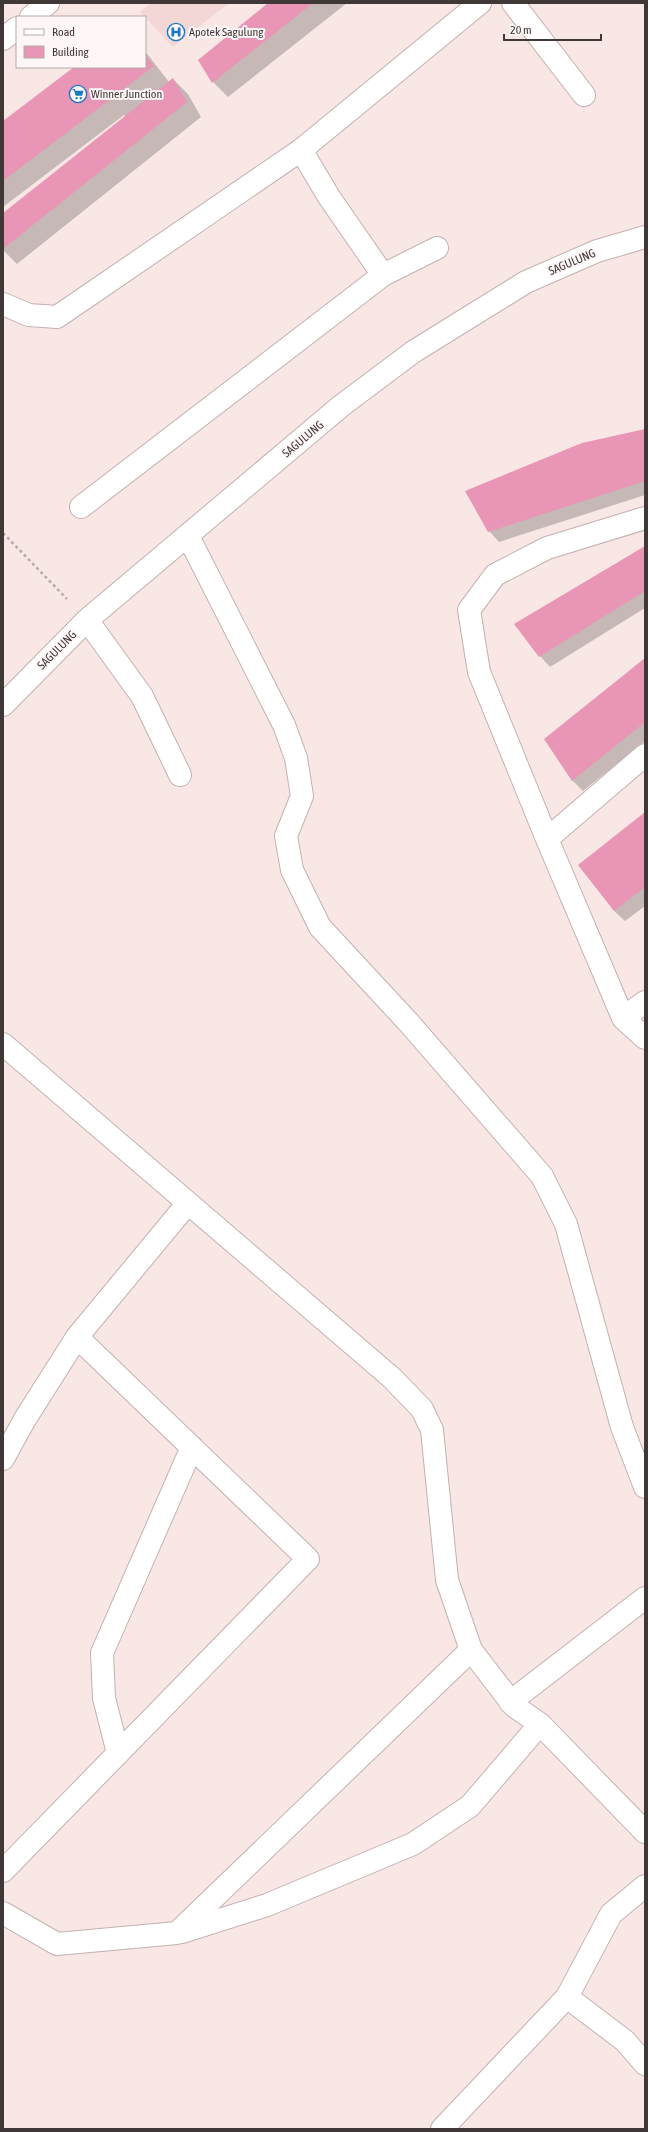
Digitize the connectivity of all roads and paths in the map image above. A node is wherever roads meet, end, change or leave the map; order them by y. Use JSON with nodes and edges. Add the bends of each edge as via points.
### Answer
{"nodes":[{"id":1,"x":48,"y":3,"type":"edge"},
{"id":2,"x":480,"y":3,"type":"edge"},
{"id":3,"x":513,"y":3,"type":"edge"},
{"id":4,"x":32,"y":16,"type":"edge"},
{"id":5,"x":16,"y":29,"type":"edge"},
{"id":6,"x":3,"y":39,"type":"edge"},
{"id":7,"x":584,"y":95,"type":"dead end"},
{"id":8,"x":301,"y":150,"type":"junction"},
{"id":9,"x":645,"y":237,"type":"edge"},
{"id":10,"x":437,"y":248,"type":"dead end"},
{"id":11,"x":383,"y":275,"type":"junction"},
{"id":12,"x":3,"y":304,"type":"edge"},
{"id":13,"x":82,"y":507,"type":"dead end"},
{"id":14,"x":645,"y":518,"type":"edge"},
{"id":15,"x":3,"y":533,"type":"edge"},
{"id":16,"x":188,"y":536,"type":"junction"},
{"id":17,"x":87,"y":620,"type":"junction"},
{"id":18,"x":3,"y":705,"type":"edge"},
{"id":19,"x":645,"y":755,"type":"edge"},
{"id":20,"x":180,"y":775,"type":"dead end"},
{"id":21,"x":547,"y":839,"type":"junction"},
{"id":22,"x":645,"y":1002,"type":"edge"},
{"id":23,"x":623,"y":1018,"type":"junction"},
{"id":24,"x":645,"y":1038,"type":"edge"},
{"id":25,"x":3,"y":1044,"type":"edge"},
{"id":26,"x":188,"y":1203,"type":"junction"},
{"id":27,"x":77,"y":1337,"type":"junction"},
{"id":28,"x":192,"y":1447,"type":"junction"},
{"id":29,"x":3,"y":1459,"type":"edge"},
{"id":30,"x":645,"y":1487,"type":"edge"},
{"id":31,"x":645,"y":1598,"type":"edge"},
{"id":32,"x":471,"y":1650,"type":"junction"},
{"id":33,"x":510,"y":1702,"type":"junction"},
{"id":34,"x":540,"y":1724,"type":"junction"},
{"id":35,"x":118,"y":1753,"type":"junction"},
{"id":36,"x":645,"y":1832,"type":"edge"},
{"id":37,"x":3,"y":1870,"type":"edge"},
{"id":38,"x":645,"y":1886,"type":"edge"},
{"id":39,"x":3,"y":1913,"type":"edge"},
{"id":40,"x":177,"y":1933,"type":"junction"},
{"id":41,"x":567,"y":1997,"type":"junction"},
{"id":42,"x":645,"y":2064,"type":"edge"},
{"id":43,"x":442,"y":2129,"type":"edge"}],
"edges":[{"from":1,"to":4,"type":"street"},
{"from":2,"to":8,"type":"street"},
{"from":3,"to":7,"type":"street"},
{"from":5,"to":6,"type":"street"},
{"from":8,"to":11,"type":"street","via":[[329,197]]},
{"from":8,"to":12,"type":"street","via":[[57,317],[29,315]]},
{"from":9,"to":16,"type":"street","name":"SAGULUNG","via":[[596,251],[526,282],[413,352],[342,406]]},
{"from":10,"to":11,"type":"street"},
{"from":11,"to":13,"type":"street"},
{"from":14,"to":21,"type":"street","via":[[547,548],[495,576],[469,610],[479,672]]},
{"from":15,"to":17,"type":"path"},
{"from":16,"to":17,"type":"street","name":"SAGULUNG"},
{"from":16,"to":30,"type":"street","via":[[284,726],[296,758],[302,796],[286,836],[292,870],[320,927],[409,1023],[542,1176],[566,1224],[622,1427]]},
{"from":17,"to":18,"type":"street","name":"SAGULUNG"},
{"from":17,"to":20,"type":"street","via":[[142,696]]},
{"from":19,"to":21,"type":"street"},
{"from":21,"to":23,"type":"street"},
{"from":22,"to":23,"type":"street"},
{"from":23,"to":24,"type":"street"},
{"from":25,"to":26,"type":"street"},
{"from":26,"to":27,"type":"street"},
{"from":26,"to":32,"type":"street","via":[[392,1378],[422,1409],[432,1430],[447,1580]]},
{"from":27,"to":28,"type":"street"},
{"from":27,"to":29,"type":"street","via":[[25,1418]]},
{"from":28,"to":35,"type":"street","via":[[102,1653],[104,1698]]},
{"from":28,"to":35,"type":"street","via":[[308,1559]]},
{"from":31,"to":33,"type":"street"},
{"from":32,"to":33,"type":"street"},
{"from":32,"to":40,"type":"street"},
{"from":33,"to":34,"type":"street"},
{"from":34,"to":36,"type":"street"},
{"from":34,"to":40,"type":"street","via":[[470,1806],[413,1844],[267,1905]]},
{"from":35,"to":37,"type":"street"},
{"from":38,"to":41,"type":"street","via":[[611,1914]]},
{"from":39,"to":40,"type":"street","via":[[57,1944]]},
{"from":41,"to":42,"type":"street","via":[[625,2040]]},
{"from":41,"to":43,"type":"street"}]}
